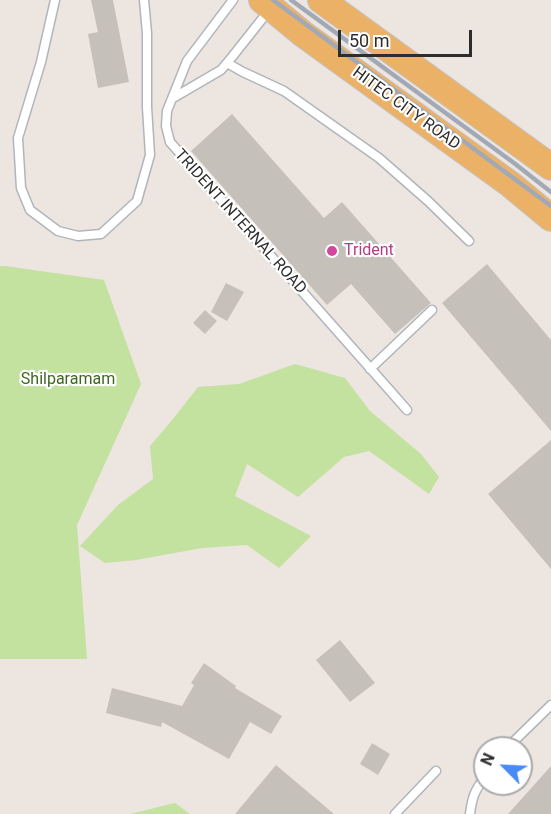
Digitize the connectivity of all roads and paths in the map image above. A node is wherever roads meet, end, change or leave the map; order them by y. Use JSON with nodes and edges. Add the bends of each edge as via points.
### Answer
{"nodes":[{"id":1,"x":55,"y":0,"type":"edge"},
{"id":2,"x":144,"y":0,"type":"edge"},
{"id":3,"x":233,"y":0,"type":"edge"},
{"id":4,"x":321,"y":0,"type":"edge"},
{"id":5,"x":266,"y":4,"type":"edge"},
{"id":6,"x":227,"y":63,"type":"junction"},
{"id":7,"x":172,"y":98,"type":"junction"},
{"id":8,"x":551,"y":167,"type":"edge"},
{"id":9,"x":551,"y":218,"type":"edge"},
{"id":10,"x":469,"y":241,"type":"dead end"},
{"id":11,"x":432,"y":310,"type":"dead end"},
{"id":12,"x":370,"y":369,"type":"junction"},
{"id":13,"x":407,"y":410,"type":"dead end"},
{"id":14,"x":551,"y":705,"type":"edge"},
{"id":15,"x":519,"y":736,"type":"edge"},
{"id":16,"x":436,"y":771,"type":"dead end"},
{"id":17,"x":473,"y":795,"type":"edge"},
{"id":18,"x":395,"y":814,"type":"edge"},
{"id":19,"x":471,"y":814,"type":"edge"}],
"edges":[{"from":1,"to":2,"type":"lane","via":[[18,138],[21,188],[30,210],[58,231],[78,236],[101,234],[137,201],[150,155]]},
{"from":3,"to":7,"type":"lane","name":"TRIDENT INTERNAL ROAD","via":[[187,61]]},
{"from":4,"to":8,"type":"main road"},
{"from":5,"to":6,"type":"lane"},
{"from":5,"to":9,"type":"main road","name":"HITEC CITY ROAD"},
{"from":6,"to":7,"type":"lane"},
{"from":6,"to":10,"type":"lane","via":[[284,91],[379,158]]},
{"from":7,"to":12,"type":"lane","name":"TRIDENT INTERNAL ROAD","via":[[166,126],[170,142]]},
{"from":11,"to":12,"type":"lane"},
{"from":12,"to":13,"type":"lane","name":"TRIDENT INTERNAL ROAD"},
{"from":14,"to":15,"type":"lane"},
{"from":16,"to":18,"type":"lane"},
{"from":17,"to":19,"type":"lane"}]}
